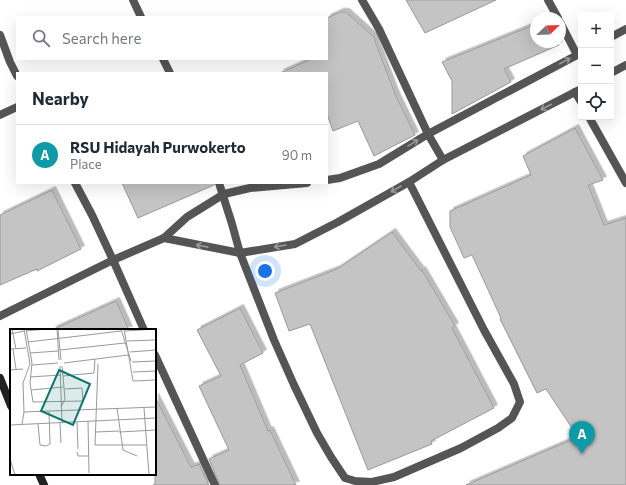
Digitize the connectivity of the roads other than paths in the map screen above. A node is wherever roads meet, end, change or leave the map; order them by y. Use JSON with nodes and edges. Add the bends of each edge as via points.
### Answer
{"nodes":[{"id":1,"x":133,"y":0,"type":"edge"},
{"id":2,"x":362,"y":0,"type":"edge"},
{"id":3,"x":548,"y":0,"type":"edge"},
{"id":4,"x":555,"y":12,"type":"edge"},
{"id":5,"x":141,"y":16,"type":"edge"},
{"id":6,"x":626,"y":29,"type":"edge"},
{"id":7,"x":566,"y":32,"type":"edge"},
{"id":8,"x":0,"y":35,"type":"edge"},
{"id":9,"x":614,"y":35,"type":"edge"},
{"id":10,"x":578,"y":52,"type":"edge"},
{"id":11,"x":578,"y":55,"type":"edge"},
{"id":12,"x":164,"y":60,"type":"edge"},
{"id":13,"x":626,"y":65,"type":"edge"},
{"id":14,"x":614,"y":71,"type":"edge"},
{"id":15,"x":170,"y":72,"type":"edge"},
{"id":16,"x":16,"y":74,"type":"edge"},
{"id":17,"x":578,"y":90,"type":"edge"},
{"id":18,"x":16,"y":107,"type":"edge"},
{"id":19,"x":0,"y":115,"type":"edge"},
{"id":20,"x":591,"y":120,"type":"edge"},
{"id":21,"x":428,"y":134,"type":"junction"},
{"id":22,"x":443,"y":160,"type":"junction"},
{"id":23,"x":328,"y":180,"type":"edge"},
{"id":24,"x":409,"y":182,"type":"junction"},
{"id":25,"x":626,"y":183,"type":"edge"},
{"id":26,"x":76,"y":184,"type":"edge"},
{"id":27,"x":220,"y":184,"type":"edge"},
{"id":28,"x":296,"y":184,"type":"edge"},
{"id":29,"x":224,"y":194,"type":"junction"},
{"id":30,"x":164,"y":238,"type":"junction"},
{"id":31,"x":240,"y":253,"type":"junction"},
{"id":32,"x":114,"y":260,"type":"junction"},
{"id":33,"x":0,"y":316,"type":"edge"},
{"id":34,"x":144,"y":329,"type":"edge"},
{"id":35,"x":156,"y":358,"type":"edge"},
{"id":36,"x":0,"y":378,"type":"edge"},
{"id":37,"x":10,"y":403,"type":"edge"},
{"id":38,"x":39,"y":475,"type":"edge"},
{"id":39,"x":44,"y":485,"type":"edge"},
{"id":40,"x":215,"y":485,"type":"edge"}],
"edges":[{"from":1,"to":5,"type":"street"},
{"from":2,"to":21,"type":"street","via":[[379,29]]},
{"from":3,"to":4,"type":"street"},
{"from":6,"to":9,"type":"street"},
{"from":7,"to":10,"type":"street"},
{"from":8,"to":16,"type":"street"},
{"from":21,"to":11,"type":"street","one_way":true},
{"from":12,"to":15,"type":"street"},
{"from":13,"to":14,"type":"street"},
{"from":17,"to":22,"type":"street","one_way":true},
{"from":18,"to":19,"type":"street"},
{"from":20,"to":25,"type":"street"},
{"from":21,"to":22,"type":"street"},
{"from":23,"to":21,"type":"street","one_way":true,"via":[[379,164]]},
{"from":22,"to":24,"type":"street"},
{"from":24,"to":31,"type":"street","one_way":true,"via":[[295,244]]},
{"from":24,"to":31,"type":"street","via":[[514,384],[520,402],[512,418],[498,428],[461,448],[394,477],[372,482],[345,478],[331,458],[307,413],[274,340]]},
{"from":26,"to":32,"type":"street"},
{"from":27,"to":29,"type":"street"},
{"from":28,"to":29,"type":"street","via":[[250,188]]},
{"from":29,"to":30,"type":"street","via":[[186,217]]},
{"from":29,"to":31,"type":"street"},
{"from":31,"to":30,"type":"street","one_way":true},
{"from":30,"to":32,"type":"street"},
{"from":32,"to":33,"type":"street"},
{"from":32,"to":34,"type":"street"},
{"from":35,"to":40,"type":"street"},
{"from":36,"to":37,"type":"main road"},
{"from":38,"to":39,"type":"main road"}]}
